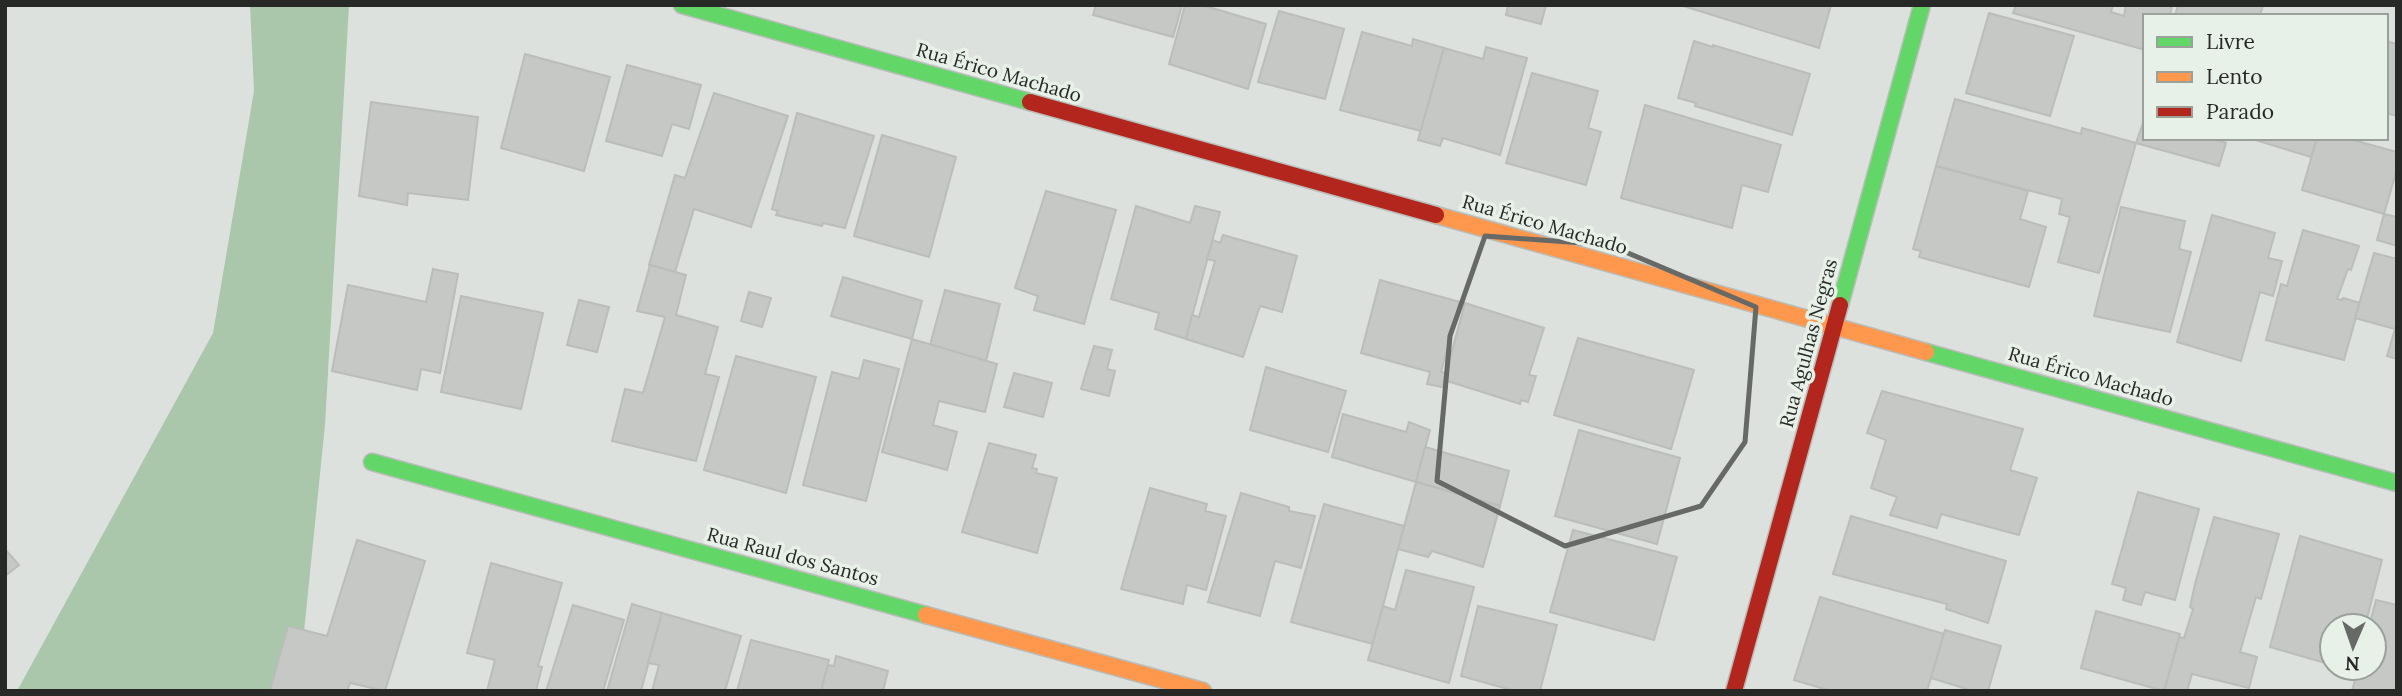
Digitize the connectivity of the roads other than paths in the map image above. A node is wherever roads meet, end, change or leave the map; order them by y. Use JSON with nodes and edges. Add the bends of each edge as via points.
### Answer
{"nodes":[{"id":1,"x":682,"y":5,"type":"edge"},
{"id":2,"x":1922,"y":5,"type":"edge"},
{"id":3,"x":1834,"y":326,"type":"junction"},
{"id":4,"x":372,"y":462,"type":"dead end"},
{"id":5,"x":2397,"y":482,"type":"edge"},
{"id":6,"x":1203,"y":691,"type":"edge"},
{"id":7,"x":1734,"y":691,"type":"edge"}],
"edges":[{"from":1,"to":3,"type":"street","name":"Rua Érico Machado"},
{"from":2,"to":3,"type":"street","name":"Rua Agulhas Negras"},
{"from":3,"to":5,"type":"street","name":"Rua Érico Machado"},
{"from":3,"to":7,"type":"street","name":"Rua Agulhas Negras"},
{"from":4,"to":6,"type":"street","name":"Rua Raul dos Santos"}]}
